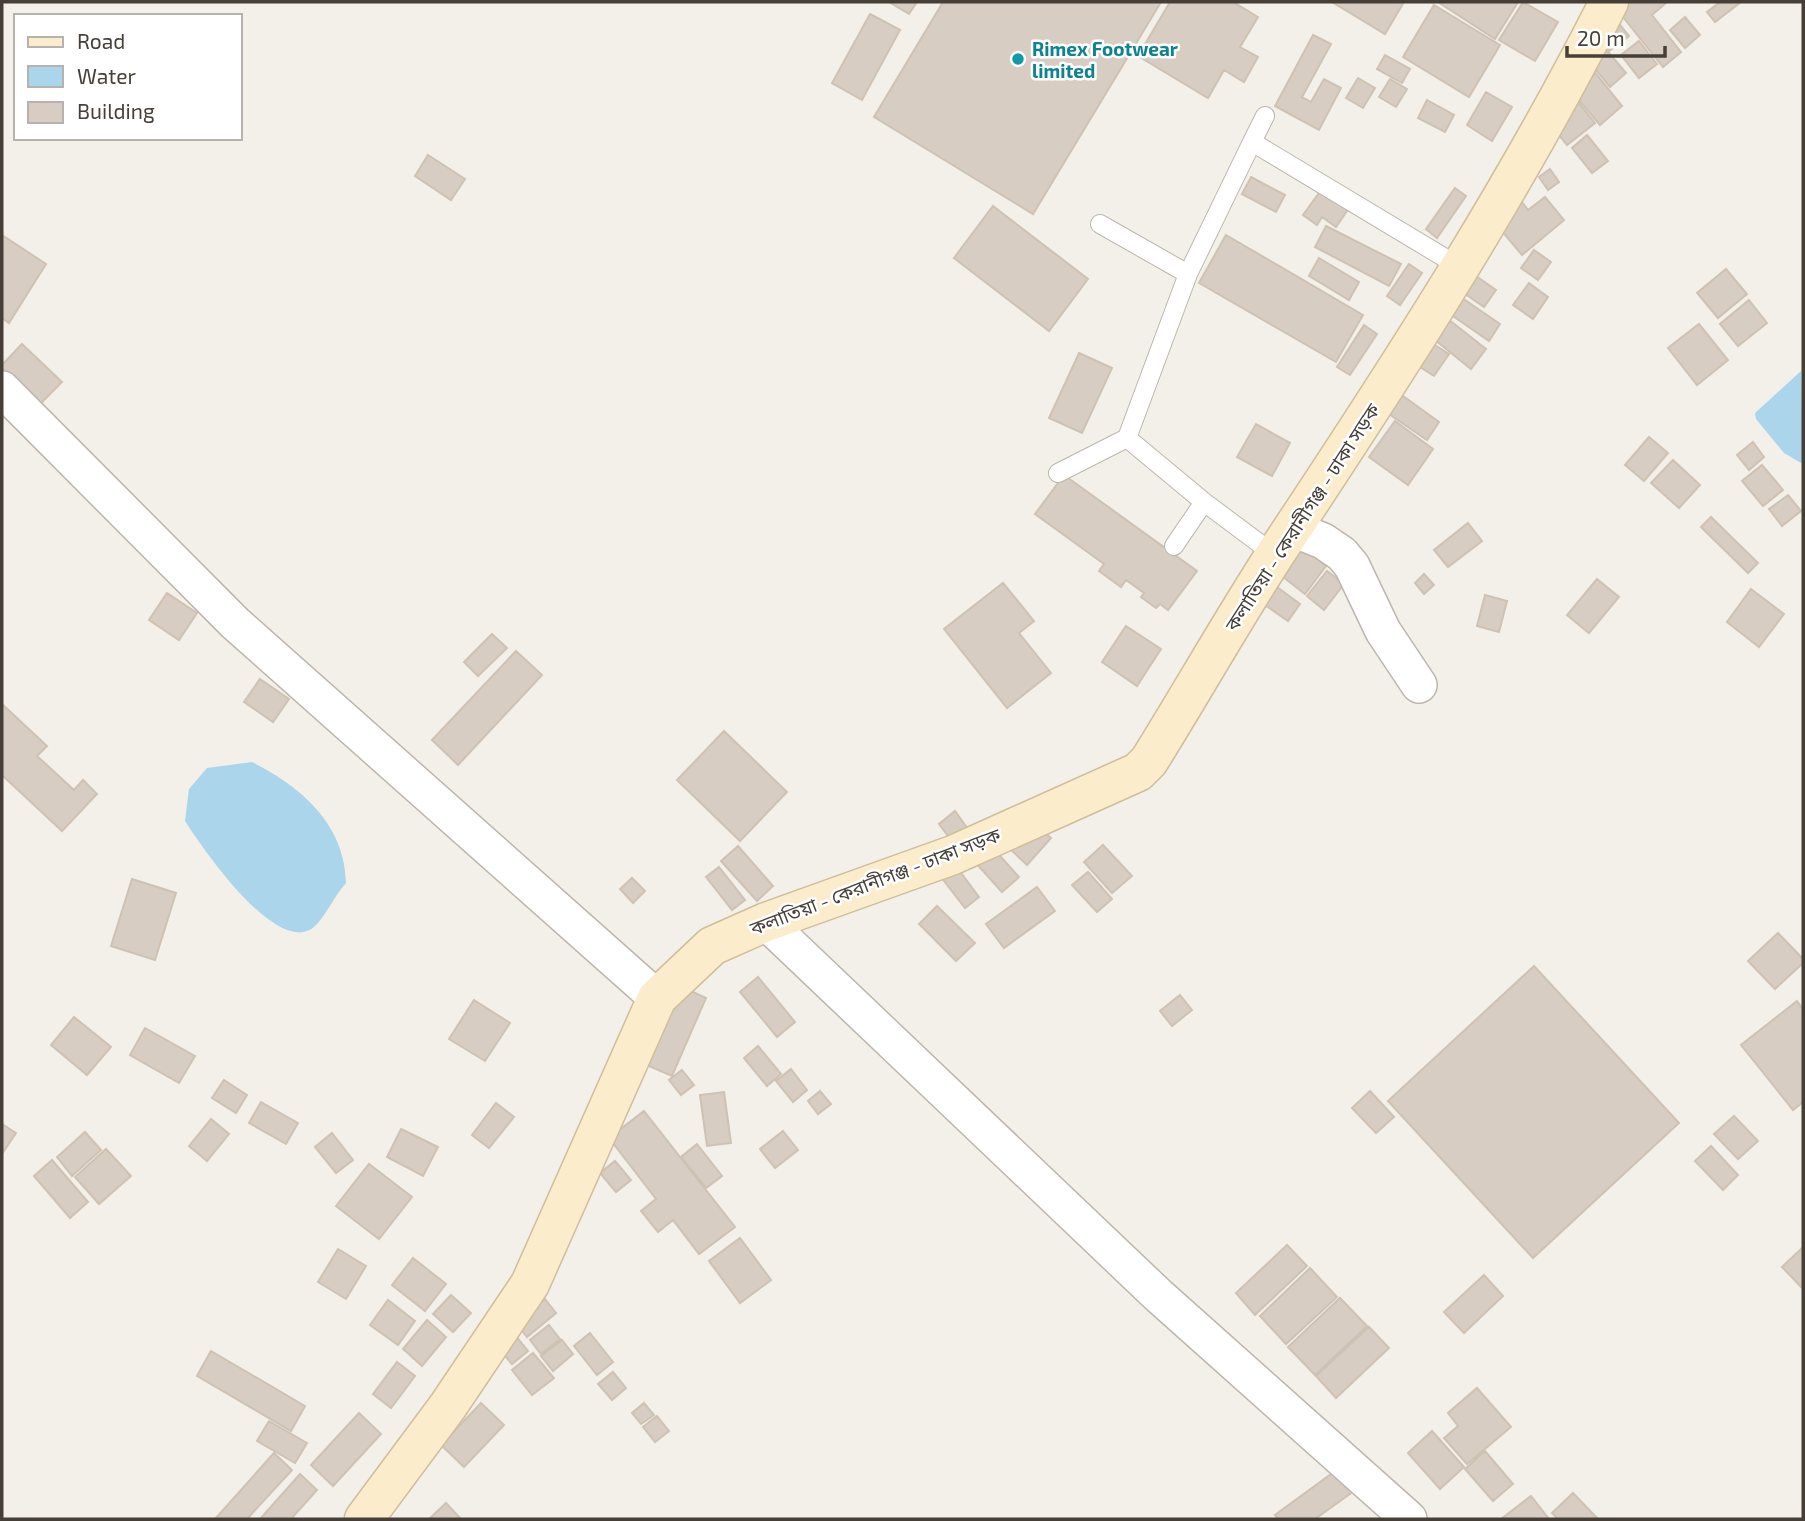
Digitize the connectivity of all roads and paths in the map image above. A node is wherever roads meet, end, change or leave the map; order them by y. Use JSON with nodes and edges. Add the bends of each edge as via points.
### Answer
{"nodes":[{"id":1,"x":1609,"y":2,"type":"edge"},
{"id":2,"x":1265,"y":116,"type":"dead end"},
{"id":3,"x":1252,"y":142,"type":"junction"},
{"id":4,"x":1100,"y":224,"type":"dead end"},
{"id":5,"x":1460,"y":267,"type":"junction"},
{"id":6,"x":1188,"y":274,"type":"junction"},
{"id":7,"x":2,"y":389,"type":"edge"},
{"id":8,"x":1127,"y":438,"type":"junction"},
{"id":9,"x":1058,"y":473,"type":"dead end"},
{"id":10,"x":1204,"y":502,"type":"junction"},
{"id":11,"x":1284,"y":542,"type":"junction"},
{"id":12,"x":1174,"y":546,"type":"dead end"},
{"id":13,"x":1419,"y":685,"type":"dead end"},
{"id":14,"x":766,"y":922,"type":"junction"},
{"id":15,"x":657,"y":998,"type":"junction"},
{"id":16,"x":364,"y":1519,"type":"edge"},
{"id":17,"x":1409,"y":1519,"type":"edge"}],
"edges":[{"from":1,"to":5,"type":"main road","name":"কলাতিয়া - কেরানীগঞ্জ - ঢাকা সড়ক","via":[[1555,109]]},
{"from":2,"to":3,"type":"lane"},
{"from":3,"to":5,"type":"lane"},
{"from":3,"to":6,"type":"lane"},
{"from":4,"to":6,"type":"lane"},
{"from":5,"to":11,"type":"main road","name":"কলাতিয়া - কেরানীগঞ্জ - ঢাকা সড়ক"},
{"from":6,"to":8,"type":"lane"},
{"from":7,"to":15,"type":"street","via":[[235,623]]},
{"from":8,"to":9,"type":"lane"},
{"from":8,"to":10,"type":"lane"},
{"from":10,"to":11,"type":"lane"},
{"from":10,"to":12,"type":"lane"},
{"from":11,"to":13,"type":"street","via":[[1323,541],[1347,560],[1383,631]]},
{"from":11,"to":14,"type":"main road","name":"কলাতিয়া - কেরানীগঞ্জ - ঢাকা সড়ক","via":[[1138,772],[953,855]]},
{"from":14,"to":15,"type":"main road","name":"কলাতিয়া - কেরানীগঞ্জ - ঢাকা সড়ক","via":[[712,946]]},
{"from":14,"to":17,"type":"street","via":[[1158,1295]]},
{"from":15,"to":16,"type":"main road","name":"কলাতিয়া - কেরানীগঞ্জ - ঢাকা সড়ক","via":[[530,1284]]}]}
